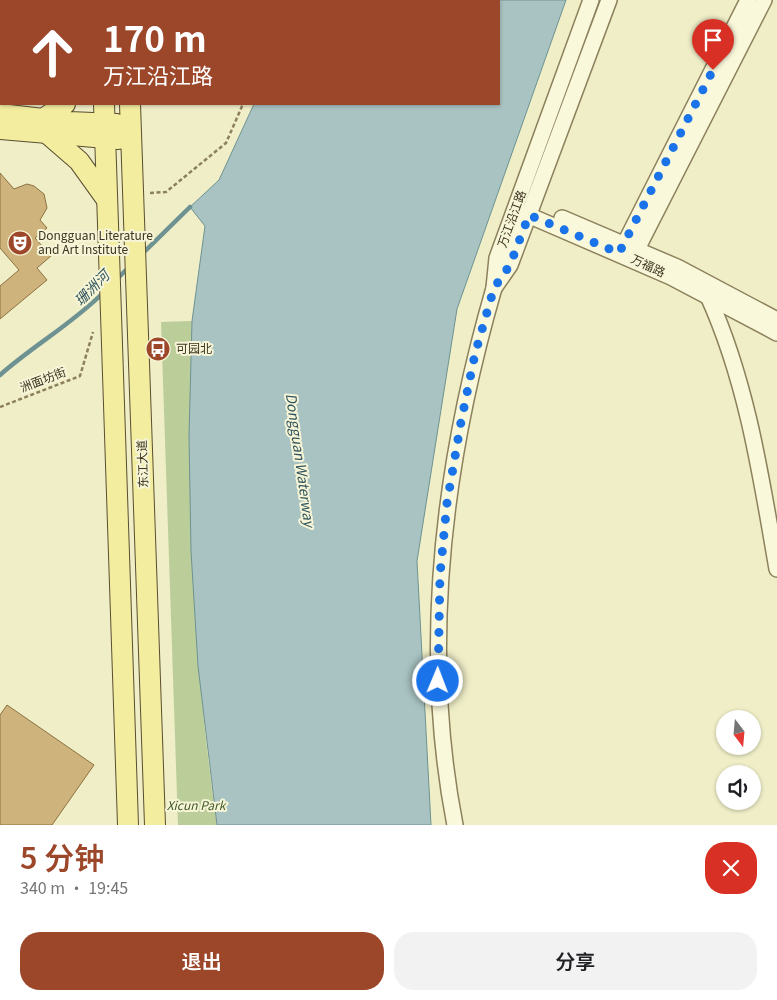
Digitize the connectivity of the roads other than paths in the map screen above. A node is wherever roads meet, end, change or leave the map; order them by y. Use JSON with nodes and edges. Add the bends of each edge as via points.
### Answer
{"nodes":[{"id":1,"x":591,"y":0,"type":"edge"},
{"id":2,"x":609,"y":0,"type":"edge"},
{"id":3,"x":748,"y":0,"type":"edge"},
{"id":4,"x":764,"y":0,"type":"edge"},
{"id":5,"x":64,"y":105,"type":"edge"},
{"id":6,"x":104,"y":105,"type":"edge"},
{"id":7,"x":130,"y":105,"type":"edge"},
{"id":8,"x":0,"y":114,"type":"edge"},
{"id":9,"x":46,"y":127,"type":"junction"},
{"id":10,"x":0,"y":130,"type":"edge"},
{"id":11,"x":104,"y":131,"type":"junction"},
{"id":12,"x":131,"y":131,"type":"junction"},
{"id":13,"x":107,"y":201,"type":"junction"},
{"id":14,"x":524,"y":208,"type":"junction"},
{"id":15,"x":628,"y":251,"type":"junction"},
{"id":16,"x":708,"y":296,"type":"junction"},
{"id":17,"x":777,"y":320,"type":"edge"},
{"id":18,"x":777,"y":333,"type":"edge"},
{"id":19,"x":777,"y":569,"type":"edge"},
{"id":20,"x":128,"y":825,"type":"edge"},
{"id":21,"x":155,"y":825,"type":"edge"},
{"id":22,"x":455,"y":825,"type":"edge"}],
"edges":[{"from":1,"to":14,"type":"street","name":"万江沿江路"},
{"from":2,"to":14,"type":"street","name":"万江沿江路"},
{"from":3,"to":15,"type":"street"},
{"from":4,"to":15,"type":"street"},
{"from":5,"to":9,"type":"main road"},
{"from":6,"to":11,"type":"main road"},
{"from":7,"to":12,"type":"main road","name":"东江大道"},
{"from":8,"to":9,"type":"main road"},
{"from":9,"to":10,"type":"main road"},
{"from":9,"to":11,"type":"main road"},
{"from":9,"to":13,"type":"main road","via":[[79,161]]},
{"from":11,"to":12,"type":"main road"},
{"from":11,"to":13,"type":"main road"},
{"from":12,"to":21,"type":"main road","name":"东江大道"},
{"from":13,"to":20,"type":"main road"},
{"from":14,"to":15,"type":"street","name":"万福路"},
{"from":14,"to":22,"type":"street","name":"万江沿江路","via":[[497,258],[494,288],[475,354],[447,503],[440,575],[438,681],[447,787]]},
{"from":15,"to":16,"type":"street","name":"万福路"},
{"from":15,"to":17,"type":"street","name":"万福路","via":[[676,267]]},
{"from":16,"to":18,"type":"street","name":"万福路"},
{"from":16,"to":19,"type":"street","via":[[736,374],[754,441]]}]}
